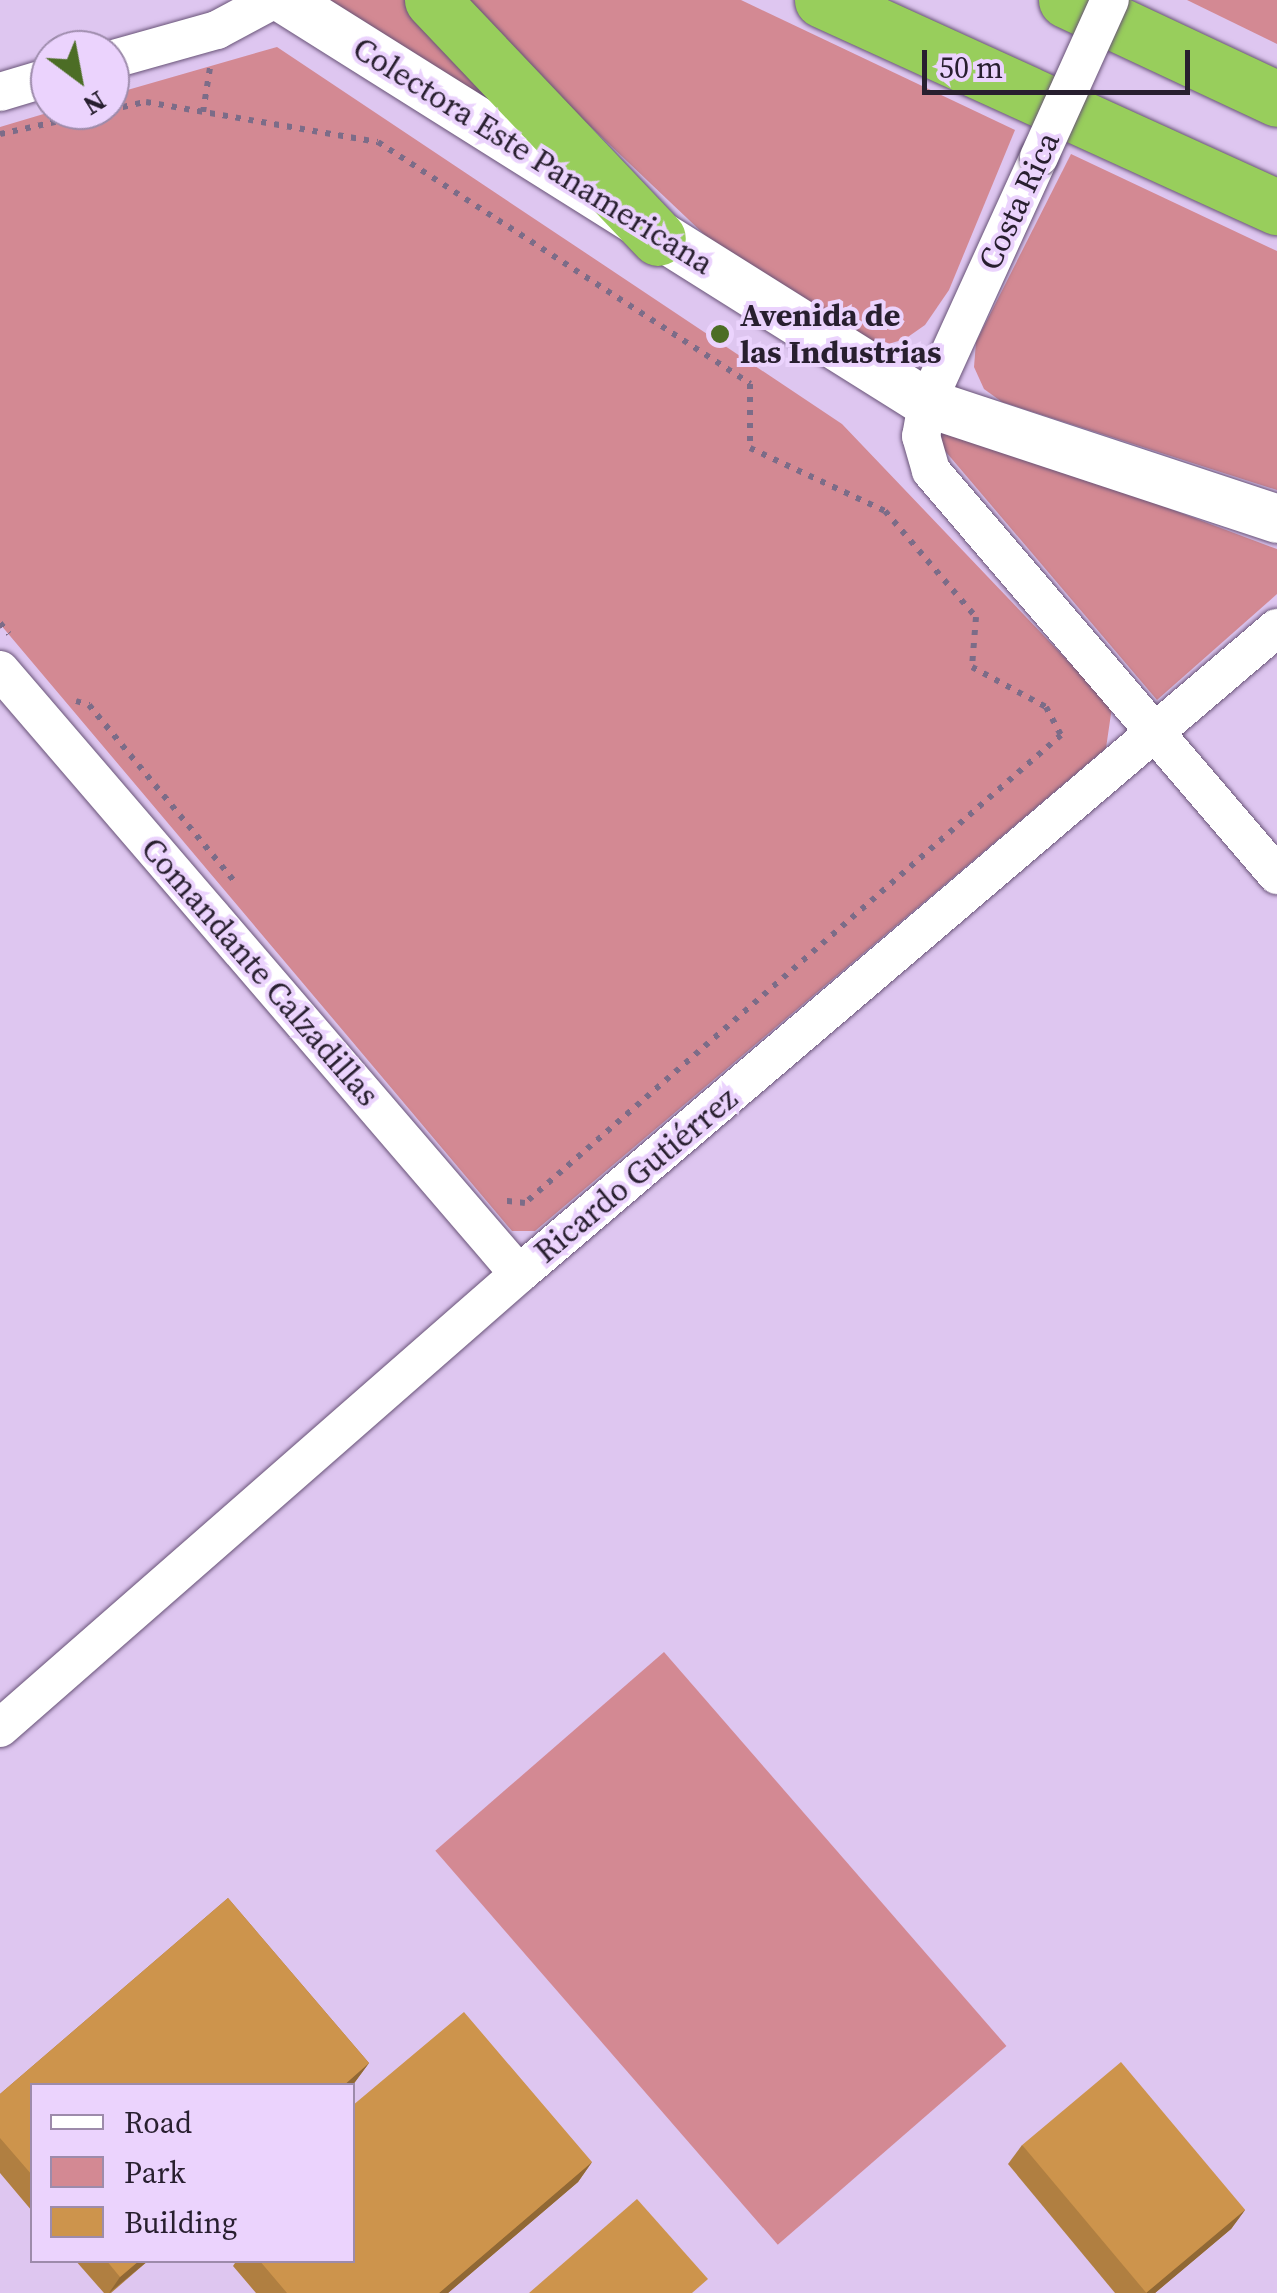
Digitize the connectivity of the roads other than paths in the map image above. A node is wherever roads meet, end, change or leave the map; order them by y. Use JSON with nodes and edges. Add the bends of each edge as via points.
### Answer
{"nodes":[{"id":1,"x":272,"y":0,"type":"edge"},
{"id":2,"x":286,"y":0,"type":"edge"},
{"id":3,"x":432,"y":0,"type":"edge"},
{"id":4,"x":822,"y":0,"type":"edge"},
{"id":5,"x":1066,"y":0,"type":"edge"},
{"id":6,"x":1110,"y":0,"type":"edge"},
{"id":7,"x":130,"y":54,"type":"edge"},
{"id":8,"x":30,"y":84,"type":"edge"},
{"id":9,"x":0,"y":92,"type":"edge"},
{"id":10,"x":1277,"y":99,"type":"edge"},
{"id":11,"x":1277,"y":207,"type":"edge"},
{"id":12,"x":658,"y":238,"type":"junction"},
{"id":13,"x":927,"y":403,"type":"junction"},
{"id":14,"x":1277,"y":518,"type":"edge"},
{"id":15,"x":1277,"y":628,"type":"edge"},
{"id":16,"x":6,"y":654,"type":"edge"},
{"id":17,"x":1156,"y":732,"type":"junction"},
{"id":18,"x":1277,"y":875,"type":"edge"},
{"id":19,"x":519,"y":1274,"type":"junction"},
{"id":20,"x":0,"y":1728,"type":"edge"}],
"edges":[{"from":1,"to":7,"type":"street","via":[[217,30]]},
{"from":2,"to":12,"type":"street","name":"Colectora Este Panamericana"},
{"from":3,"to":12,"type":"highway"},
{"from":4,"to":11,"type":"highway"},
{"from":5,"to":10,"type":"highway"},
{"from":6,"to":13,"type":"street","name":"Costa Rica","bridge":true},
{"from":8,"to":9,"type":"street"},
{"from":12,"to":13,"type":"street","name":"Colectora Este Panamericana"},
{"from":13,"to":14,"type":"street","name":"Colectora Este Panamericana"},
{"from":13,"to":17,"type":"street","via":[[921,436],[931,471]]},
{"from":15,"to":17,"type":"street","name":"Ricardo Gutiérrez"},
{"from":16,"to":19,"type":"street","name":"Comandante Calzadillas"},
{"from":17,"to":18,"type":"street"},
{"from":17,"to":19,"type":"street","name":"Ricardo Gutiérrez"},
{"from":19,"to":20,"type":"street","name":"Ricardo Gutiérrez"}]}
